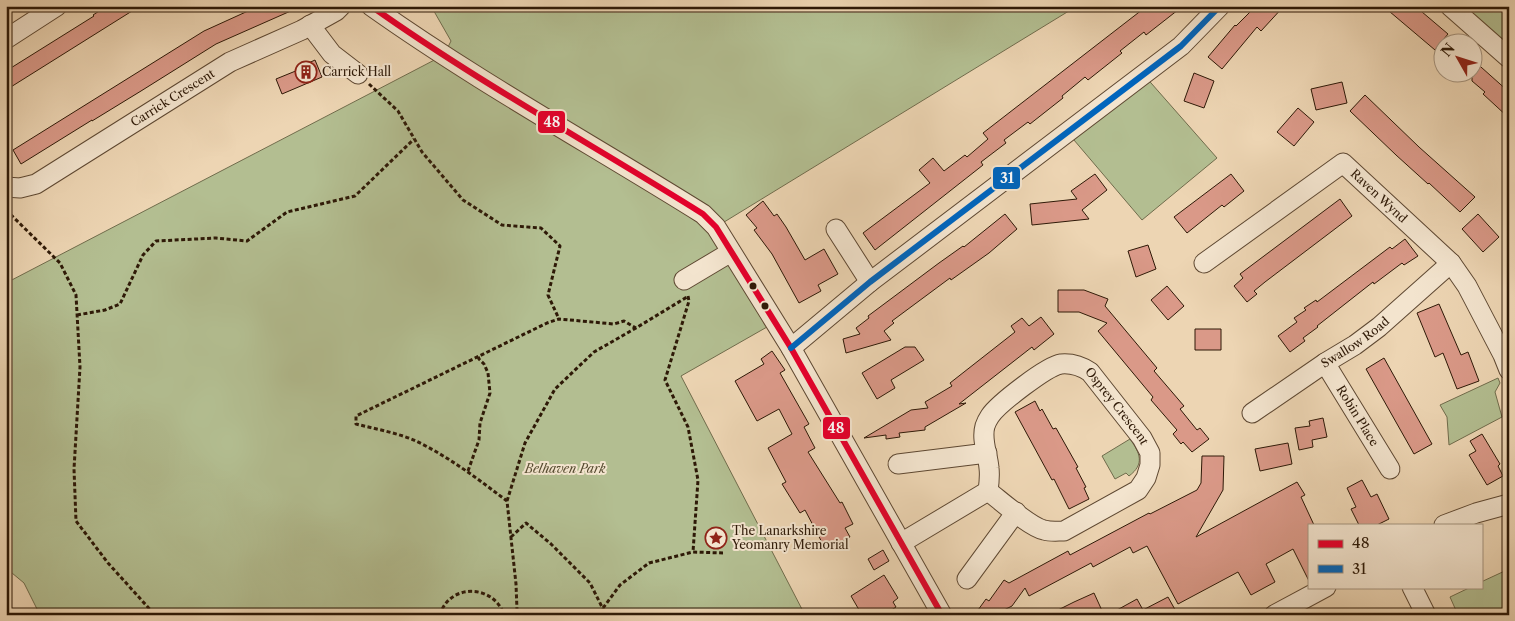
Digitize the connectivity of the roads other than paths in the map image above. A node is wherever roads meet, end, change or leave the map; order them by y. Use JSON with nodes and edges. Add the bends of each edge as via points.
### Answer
{"nodes":[{"id":1,"x":341,"y":6,"type":"edge"},
{"id":2,"x":372,"y":6,"type":"edge"},
{"id":3,"x":1220,"y":6,"type":"edge"},
{"id":4,"x":1450,"y":6,"type":"edge"},
{"id":5,"x":51,"y":8,"type":"edge"},
{"id":6,"x":310,"y":25,"type":"junction"},
{"id":7,"x":6,"y":39,"type":"edge"},
{"id":8,"x":1509,"y":58,"type":"edge"},
{"id":9,"x":358,"y":74,"type":"road end"},
{"id":10,"x":6,"y":186,"type":"edge"},
{"id":11,"x":836,"y":229,"type":"dead end"},
{"id":12,"x":731,"y":252,"type":"junction"},
{"id":13,"x":1204,"y":263,"type":"dead end"},
{"id":14,"x":1451,"y":263,"type":"junction"},
{"id":15,"x":870,"y":282,"type":"junction"},
{"id":16,"x":689,"y":289,"type":"road end"},
{"id":17,"x":791,"y":348,"type":"junction"},
{"id":18,"x":1325,"y":363,"type":"junction"},
{"id":19,"x":1509,"y":370,"type":"edge"},
{"id":20,"x":1252,"y":412,"type":"dead end"},
{"id":21,"x":987,"y":453,"type":"junction"},
{"id":22,"x":898,"y":464,"type":"dead end"},
{"id":23,"x":1390,"y":469,"type":"dead end"},
{"id":24,"x":988,"y":491,"type":"junction"},
{"id":25,"x":1509,"y":504,"type":"edge"},
{"id":26,"x":1016,"y":512,"type":"junction"},
{"id":27,"x":1447,"y":524,"type":"edge"},
{"id":28,"x":901,"y":543,"type":"junction"},
{"id":29,"x":967,"y":578,"type":"dead end"},
{"id":30,"x":1324,"y":588,"type":"edge"},
{"id":31,"x":1412,"y":588,"type":"edge"},
{"id":32,"x":942,"y":615,"type":"edge"},
{"id":33,"x":1274,"y":615,"type":"edge"},
{"id":34,"x":1426,"y":615,"type":"edge"}],
"edges":[{"from":1,"to":6,"type":"street","name":"Carrick Crescent","via":[[336,12]]},
{"from":2,"to":12,"type":"street","via":[[414,37],[704,214]]},
{"from":3,"to":15,"type":"street","via":[[1181,46]]},
{"from":4,"to":8,"type":"street"},
{"from":5,"to":7,"type":"street"},
{"from":6,"to":9,"type":"street","via":[[332,54]]},
{"from":6,"to":10,"type":"street","name":"Carrick Crescent","via":[[230,62],[36,184],[20,188]]},
{"from":11,"to":15,"type":"street"},
{"from":12,"to":16,"type":"street"},
{"from":12,"to":17,"type":"street"},
{"from":13,"to":14,"type":"street","name":"Raven Wynd","via":[[1342,163]]},
{"from":14,"to":18,"type":"street","name":"Swallow Road","via":[[1380,327]]},
{"from":14,"to":19,"type":"street","name":"Raven Wynd","via":[[1467,286]]},
{"from":15,"to":17,"type":"street"},
{"from":17,"to":28,"type":"street"},
{"from":18,"to":20,"type":"street","name":"Swallow Road"},
{"from":18,"to":23,"type":"street","name":"Robin Place"},
{"from":21,"to":22,"type":"street"},
{"from":21,"to":24,"type":"street","name":"Osprey Crescent","via":[[990,470]]},
{"from":21,"to":26,"type":"street","name":"Osprey Crescent","via":[[983,437],[985,426],[997,408],[1045,370],[1059,364],[1071,364],[1090,372],[1150,453],[1146,478],[1138,490],[1064,531],[1043,530]]},
{"from":24,"to":26,"type":"street","name":"Osprey Crescent"},
{"from":24,"to":28,"type":"street"},
{"from":25,"to":27,"type":"street"},
{"from":26,"to":29,"type":"street"},
{"from":28,"to":32,"type":"street"},
{"from":30,"to":33,"type":"street"},
{"from":31,"to":34,"type":"street"}]}
